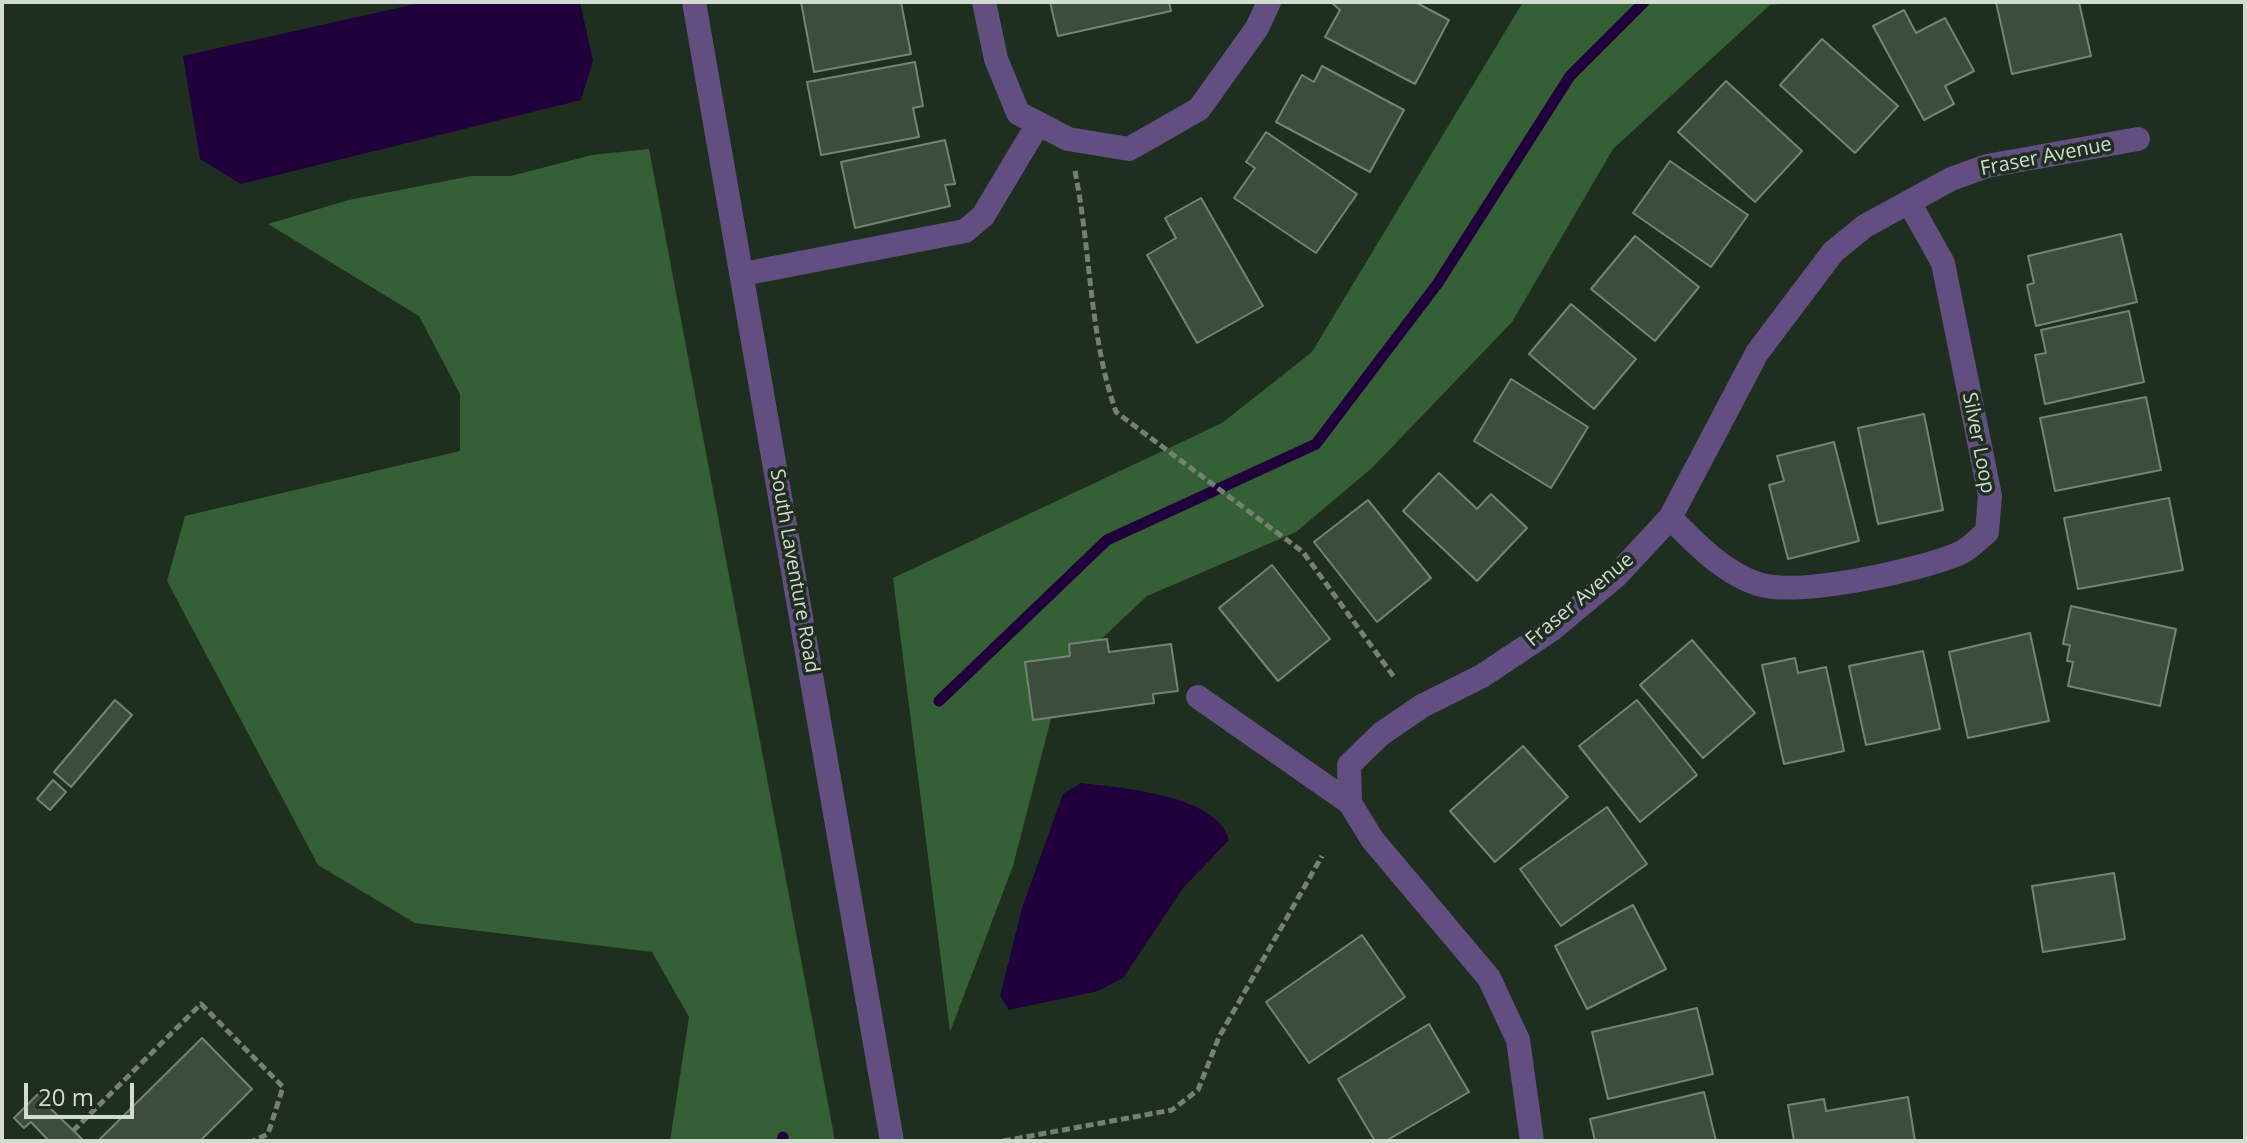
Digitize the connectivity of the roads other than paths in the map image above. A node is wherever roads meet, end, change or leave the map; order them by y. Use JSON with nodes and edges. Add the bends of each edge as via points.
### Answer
{"nodes":[{"id":1,"x":694,"y":2,"type":"edge"},
{"id":2,"x":984,"y":2,"type":"edge"},
{"id":3,"x":1269,"y":2,"type":"edge"},
{"id":4,"x":1038,"y":124,"type":"junction"},
{"id":5,"x":2138,"y":139,"type":"dead end"},
{"id":6,"x":1910,"y":204,"type":"junction"},
{"id":7,"x":743,"y":274,"type":"junction"},
{"id":8,"x":1670,"y":518,"type":"junction"},
{"id":9,"x":1198,"y":697,"type":"dead end"},
{"id":10,"x":1350,"y":803,"type":"junction"},
{"id":11,"x":892,"y":1141,"type":"edge"},
{"id":12,"x":1532,"y":1141,"type":"edge"}],
"edges":[{"from":1,"to":7,"type":"street","name":"South Laventure Road"},
{"from":2,"to":4,"type":"street","via":[[996,59],[1018,113]]},
{"from":3,"to":4,"type":"street","via":[[1257,28],[1199,109],[1129,149],[1068,139]]},
{"from":4,"to":7,"type":"street","via":[[983,216],[965,231]]},
{"from":5,"to":6,"type":"street","name":"Fraser Avenue","via":[[1987,166],[1951,179]]},
{"from":6,"to":8,"type":"street","name":"Fraser Avenue","via":[[1865,226],[1833,252],[1757,353]]},
{"from":6,"to":8,"type":"street","name":"Silver Loop","via":[[1943,263],[1990,496],[1987,532],[1962,553],[1921,567],[1800,589],[1760,584],[1719,565]]},
{"from":7,"to":11,"type":"street","name":"South Laventure Road"},
{"from":8,"to":10,"type":"street","name":"Fraser Avenue","via":[[1616,576],[1551,630],[1381,734],[1349,765]]},
{"from":9,"to":10,"type":"street"},
{"from":10,"to":12,"type":"street","via":[[1372,839],[1489,978],[1518,1040]]}]}
